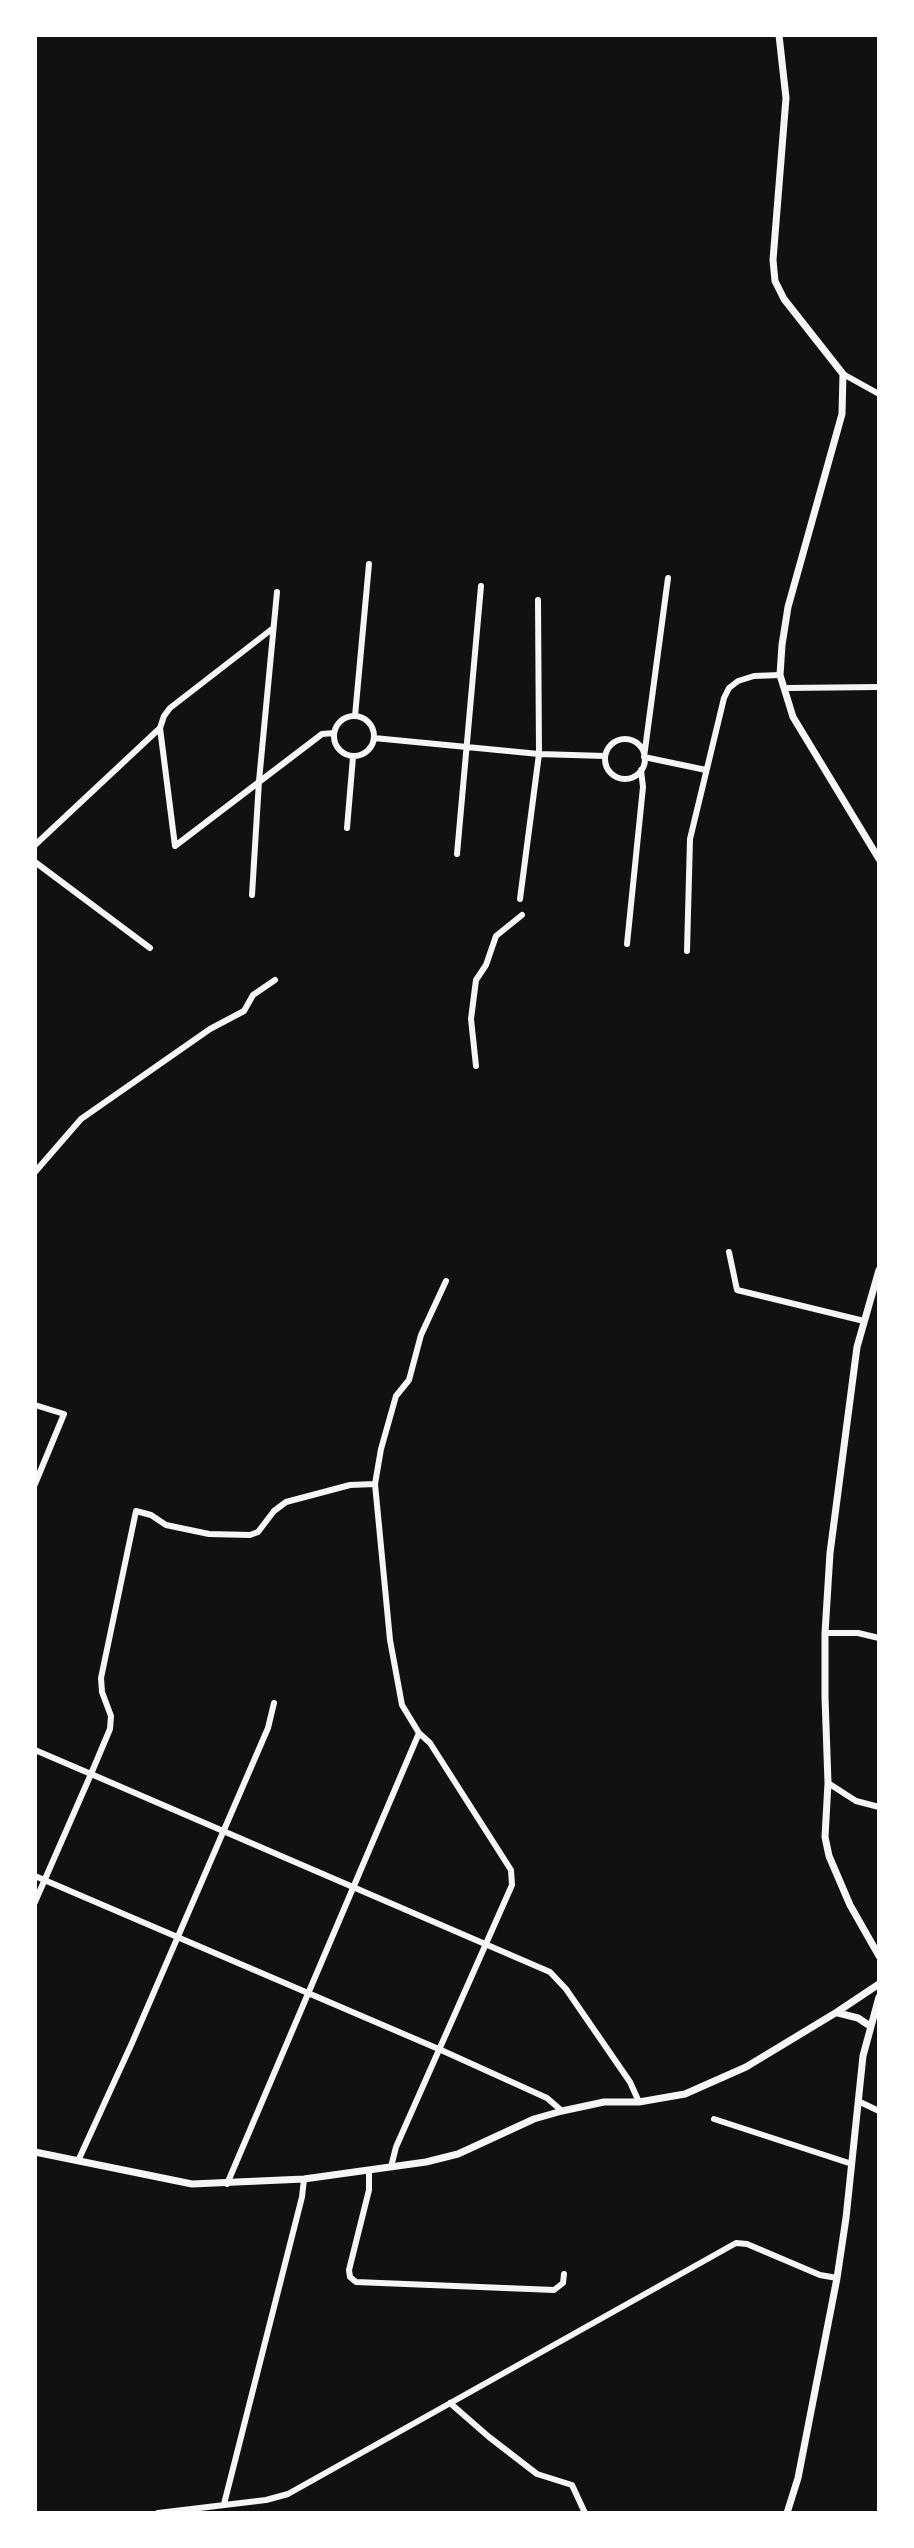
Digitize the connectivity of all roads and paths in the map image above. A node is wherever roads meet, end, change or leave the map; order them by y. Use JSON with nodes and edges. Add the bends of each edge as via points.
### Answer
{"nodes":[{"id":1,"x":779,"y":35,"type":"edge"},
{"id":2,"x":843,"y":374,"type":"junction"},
{"id":3,"x":879,"y":394,"type":"edge"},
{"id":4,"x":369,"y":564,"type":"dead end"},
{"id":5,"x":668,"y":578,"type":"dead end"},
{"id":6,"x":481,"y":586,"type":"dead end"},
{"id":7,"x":276,"y":592,"type":"dead end"},
{"id":8,"x":538,"y":600,"type":"dead end"},
{"id":9,"x":272,"y":629,"type":"junction"},
{"id":10,"x":780,"y":675,"type":"junction"},
{"id":11,"x":879,"y":687,"type":"edge"},
{"id":12,"x":786,"y":688,"type":"junction"},
{"id":13,"x":355,"y":716,"type":"junction"},
{"id":14,"x":160,"y":728,"type":"junction"},
{"id":15,"x":334,"y":733,"type":"junction"},
{"id":16,"x":374,"y":738,"type":"junction"},
{"id":17,"x":468,"y":747,"type":"junction"},
{"id":18,"x":539,"y":754,"type":"junction"},
{"id":19,"x":605,"y":756,"type":"junction"},
{"id":20,"x":353,"y":757,"type":"junction"},
{"id":21,"x":644,"y":757,"type":"junction"},
{"id":22,"x":641,"y":770,"type":"junction"},
{"id":23,"x":706,"y":770,"type":"junction"},
{"id":24,"x":259,"y":782,"type":"junction"},
{"id":25,"x":346,"y":828,"type":"dead end"},
{"id":26,"x":35,"y":845,"type":"edge"},
{"id":27,"x":457,"y":854,"type":"dead end"},
{"id":28,"x":879,"y":859,"type":"edge"},
{"id":29,"x":35,"y":862,"type":"edge"},
{"id":30,"x":252,"y":895,"type":"dead end"},
{"id":31,"x":520,"y":899,"type":"dead end"},
{"id":32,"x":522,"y":915,"type":"dead end"},
{"id":33,"x":626,"y":944,"type":"dead end"},
{"id":34,"x":150,"y":948,"type":"dead end"},
{"id":35,"x":687,"y":951,"type":"dead end"},
{"id":36,"x":275,"y":980,"type":"dead end"},
{"id":37,"x":476,"y":1066,"type":"dead end"},
{"id":38,"x":35,"y":1172,"type":"edge"},
{"id":39,"x":729,"y":1252,"type":"dead end"},
{"id":40,"x":879,"y":1270,"type":"edge"},
{"id":41,"x":446,"y":1281,"type":"dead end"},
{"id":42,"x":864,"y":1321,"type":"junction"},
{"id":43,"x":35,"y":1405,"type":"edge"},
{"id":44,"x":35,"y":1484,"type":"edge"},
{"id":45,"x":375,"y":1484,"type":"junction"},
{"id":46,"x":825,"y":1633,"type":"junction"},
{"id":47,"x":879,"y":1638,"type":"edge"},
{"id":48,"x":274,"y":1703,"type":"dead end"},
{"id":49,"x":419,"y":1733,"type":"junction"},
{"id":50,"x":35,"y":1749,"type":"edge"},
{"id":51,"x":91,"y":1774,"type":"junction"},
{"id":52,"x":828,"y":1783,"type":"junction"},
{"id":53,"x":879,"y":1807,"type":"edge"},
{"id":54,"x":222,"y":1831,"type":"junction"},
{"id":55,"x":35,"y":1876,"type":"edge"},
{"id":56,"x":45,"y":1880,"type":"junction"},
{"id":57,"x":354,"y":1887,"type":"junction"},
{"id":58,"x":35,"y":1902,"type":"edge"},
{"id":59,"x":176,"y":1938,"type":"junction"},
{"id":60,"x":485,"y":1945,"type":"junction"},
{"id":61,"x":879,"y":1956,"type":"edge"},
{"id":62,"x":879,"y":1984,"type":"edge"},
{"id":63,"x":308,"y":1991,"type":"junction"},
{"id":64,"x":879,"y":1997,"type":"edge"},
{"id":65,"x":837,"y":2012,"type":"junction"},
{"id":66,"x":870,"y":2026,"type":"junction"},
{"id":67,"x":441,"y":2050,"type":"junction"},
{"id":68,"x":858,"y":2101,"type":"junction"},
{"id":69,"x":639,"y":2102,"type":"junction"},
{"id":70,"x":562,"y":2110,"type":"junction"},
{"id":71,"x":879,"y":2111,"type":"edge"},
{"id":72,"x":714,"y":2119,"type":"dead end"},
{"id":73,"x":35,"y":2152,"type":"edge"},
{"id":74,"x":78,"y":2161,"type":"junction"},
{"id":75,"x":852,"y":2164,"type":"junction"},
{"id":76,"x":391,"y":2167,"type":"junction"},
{"id":77,"x":369,"y":2171,"type":"junction"},
{"id":78,"x":304,"y":2179,"type":"junction"},
{"id":79,"x":227,"y":2183,"type":"junction"},
{"id":80,"x":564,"y":2274,"type":"dead end"},
{"id":81,"x":837,"y":2278,"type":"junction"},
{"id":82,"x":450,"y":2403,"type":"junction"},
{"id":83,"x":223,"y":2504,"type":"junction"},
{"id":84,"x":183,"y":2512,"type":"edge"},
{"id":85,"x":158,"y":2513,"type":"edge"},
{"id":86,"x":584,"y":2513,"type":"edge"},
{"id":87,"x":788,"y":2513,"type":"edge"}],
"edges":[{"from":1,"to":2,"type":"street","via":[[786,98],[775,281]]},
{"from":2,"to":3,"type":"street"},
{"from":2,"to":10,"type":"street","via":[[842,414],[788,607]]},
{"from":4,"to":13,"type":"street"},
{"from":5,"to":21,"type":"street"},
{"from":6,"to":17,"type":"street"},
{"from":7,"to":9,"type":"street"},
{"from":8,"to":18,"type":"street"},
{"from":9,"to":14,"type":"street","via":[[170,708]]},
{"from":9,"to":24,"type":"street"},
{"from":10,"to":12,"type":"street"},
{"from":10,"to":23,"type":"street","via":[[754,676],[729,688]]},
{"from":11,"to":12,"type":"street"},
{"from":12,"to":28,"type":"street","via":[[793,717]]},
{"from":13,"to":15,"type":"street","via":[[341,722]]},
{"from":13,"to":16,"type":"street","via":[[369,723]]},
{"from":14,"to":24,"type":"street","via":[[175,846]]},
{"from":14,"to":26,"type":"street"},
{"from":15,"to":20,"type":"street","via":[[337,746]]},
{"from":15,"to":24,"type":"street","via":[[322,734]]},
{"from":16,"to":17,"type":"street"},
{"from":16,"to":20,"type":"street","via":[[366,752]]},
{"from":17,"to":18,"type":"street"},
{"from":17,"to":27,"type":"street"},
{"from":18,"to":19,"type":"street"},
{"from":18,"to":31,"type":"street"},
{"from":19,"to":21,"type":"street","via":[[611,745],[622,739],[639,746]]},
{"from":19,"to":22,"type":"street","via":[[607,769],[617,778],[630,778]]},
{"from":20,"to":25,"type":"street"},
{"from":21,"to":22,"type":"street"},
{"from":21,"to":23,"type":"street"},
{"from":22,"to":33,"type":"street"},
{"from":23,"to":35,"type":"street","via":[[690,839]]},
{"from":24,"to":30,"type":"street"},
{"from":29,"to":34,"type":"street"},
{"from":32,"to":37,"type":"street","via":[[496,936],[476,979],[471,1019]]},
{"from":36,"to":38,"type":"street","via":[[253,995],[244,1011],[210,1029],[81,1119]]},
{"from":39,"to":42,"type":"street","via":[[737,1290]]},
{"from":40,"to":42,"type":"street"},
{"from":41,"to":45,"type":"street","via":[[421,1335],[409,1380],[396,1396]]},
{"from":42,"to":46,"type":"street","via":[[832,1541]]},
{"from":43,"to":44,"type":"street","via":[[64,1414]]},
{"from":45,"to":49,"type":"street","via":[[390,1640],[402,1704]]},
{"from":45,"to":51,"type":"street","via":[[350,1485],[286,1502],[250,1535],[209,1534],[166,1525],[136,1511],[101,1678],[110,1729]]},
{"from":46,"to":47,"type":"street"},
{"from":46,"to":52,"type":"street"},
{"from":48,"to":54,"type":"street","via":[[268,1728]]},
{"from":49,"to":57,"type":"street"},
{"from":49,"to":60,"type":"street","via":[[430,1743],[511,1870],[512,1885]]},
{"from":50,"to":51,"type":"street"},
{"from":51,"to":54,"type":"street"},
{"from":51,"to":56,"type":"street"},
{"from":52,"to":53,"type":"street","via":[[856,1801]]},
{"from":52,"to":61,"type":"street","via":[[825,1838],[829,1856]]},
{"from":54,"to":57,"type":"street"},
{"from":54,"to":59,"type":"street"},
{"from":55,"to":56,"type":"street"},
{"from":56,"to":58,"type":"street"},
{"from":56,"to":59,"type":"street"},
{"from":57,"to":60,"type":"street"},
{"from":57,"to":63,"type":"street"},
{"from":59,"to":63,"type":"street"},
{"from":59,"to":74,"type":"street"},
{"from":60,"to":67,"type":"street"},
{"from":60,"to":69,"type":"street","via":[[550,1972],[630,2082]]},
{"from":62,"to":65,"type":"street"},
{"from":63,"to":67,"type":"street"},
{"from":63,"to":79,"type":"street"},
{"from":64,"to":66,"type":"street"},
{"from":65,"to":66,"type":"street"},
{"from":65,"to":69,"type":"street","via":[[713,2083],[685,2094]]},
{"from":66,"to":68,"type":"street"},
{"from":67,"to":70,"type":"street","via":[[547,2098]]},
{"from":67,"to":76,"type":"street"},
{"from":68,"to":71,"type":"street"},
{"from":68,"to":75,"type":"street"},
{"from":69,"to":70,"type":"street","via":[[604,2102]]},
{"from":70,"to":76,"type":"street","via":[[458,2154]]},
{"from":72,"to":75,"type":"street"},
{"from":73,"to":74,"type":"street"},
{"from":74,"to":79,"type":"street","via":[[177,2182]]},
{"from":75,"to":81,"type":"street"},
{"from":76,"to":77,"type":"street"},
{"from":77,"to":78,"type":"street"},
{"from":77,"to":80,"type":"street","via":[[369,2190],[349,2270],[356,2282],[554,2290],[563,2283]]},
{"from":78,"to":79,"type":"street"},
{"from":78,"to":83,"type":"street"},
{"from":81,"to":82,"type":"street","via":[[736,2243]]},
{"from":81,"to":87,"type":"street","via":[[799,2478]]},
{"from":82,"to":83,"type":"street","via":[[288,2494]]},
{"from":82,"to":86,"type":"street","via":[[537,2474],[572,2485]]},
{"from":83,"to":84,"type":"street"},
{"from":84,"to":85,"type":"street"}]}
